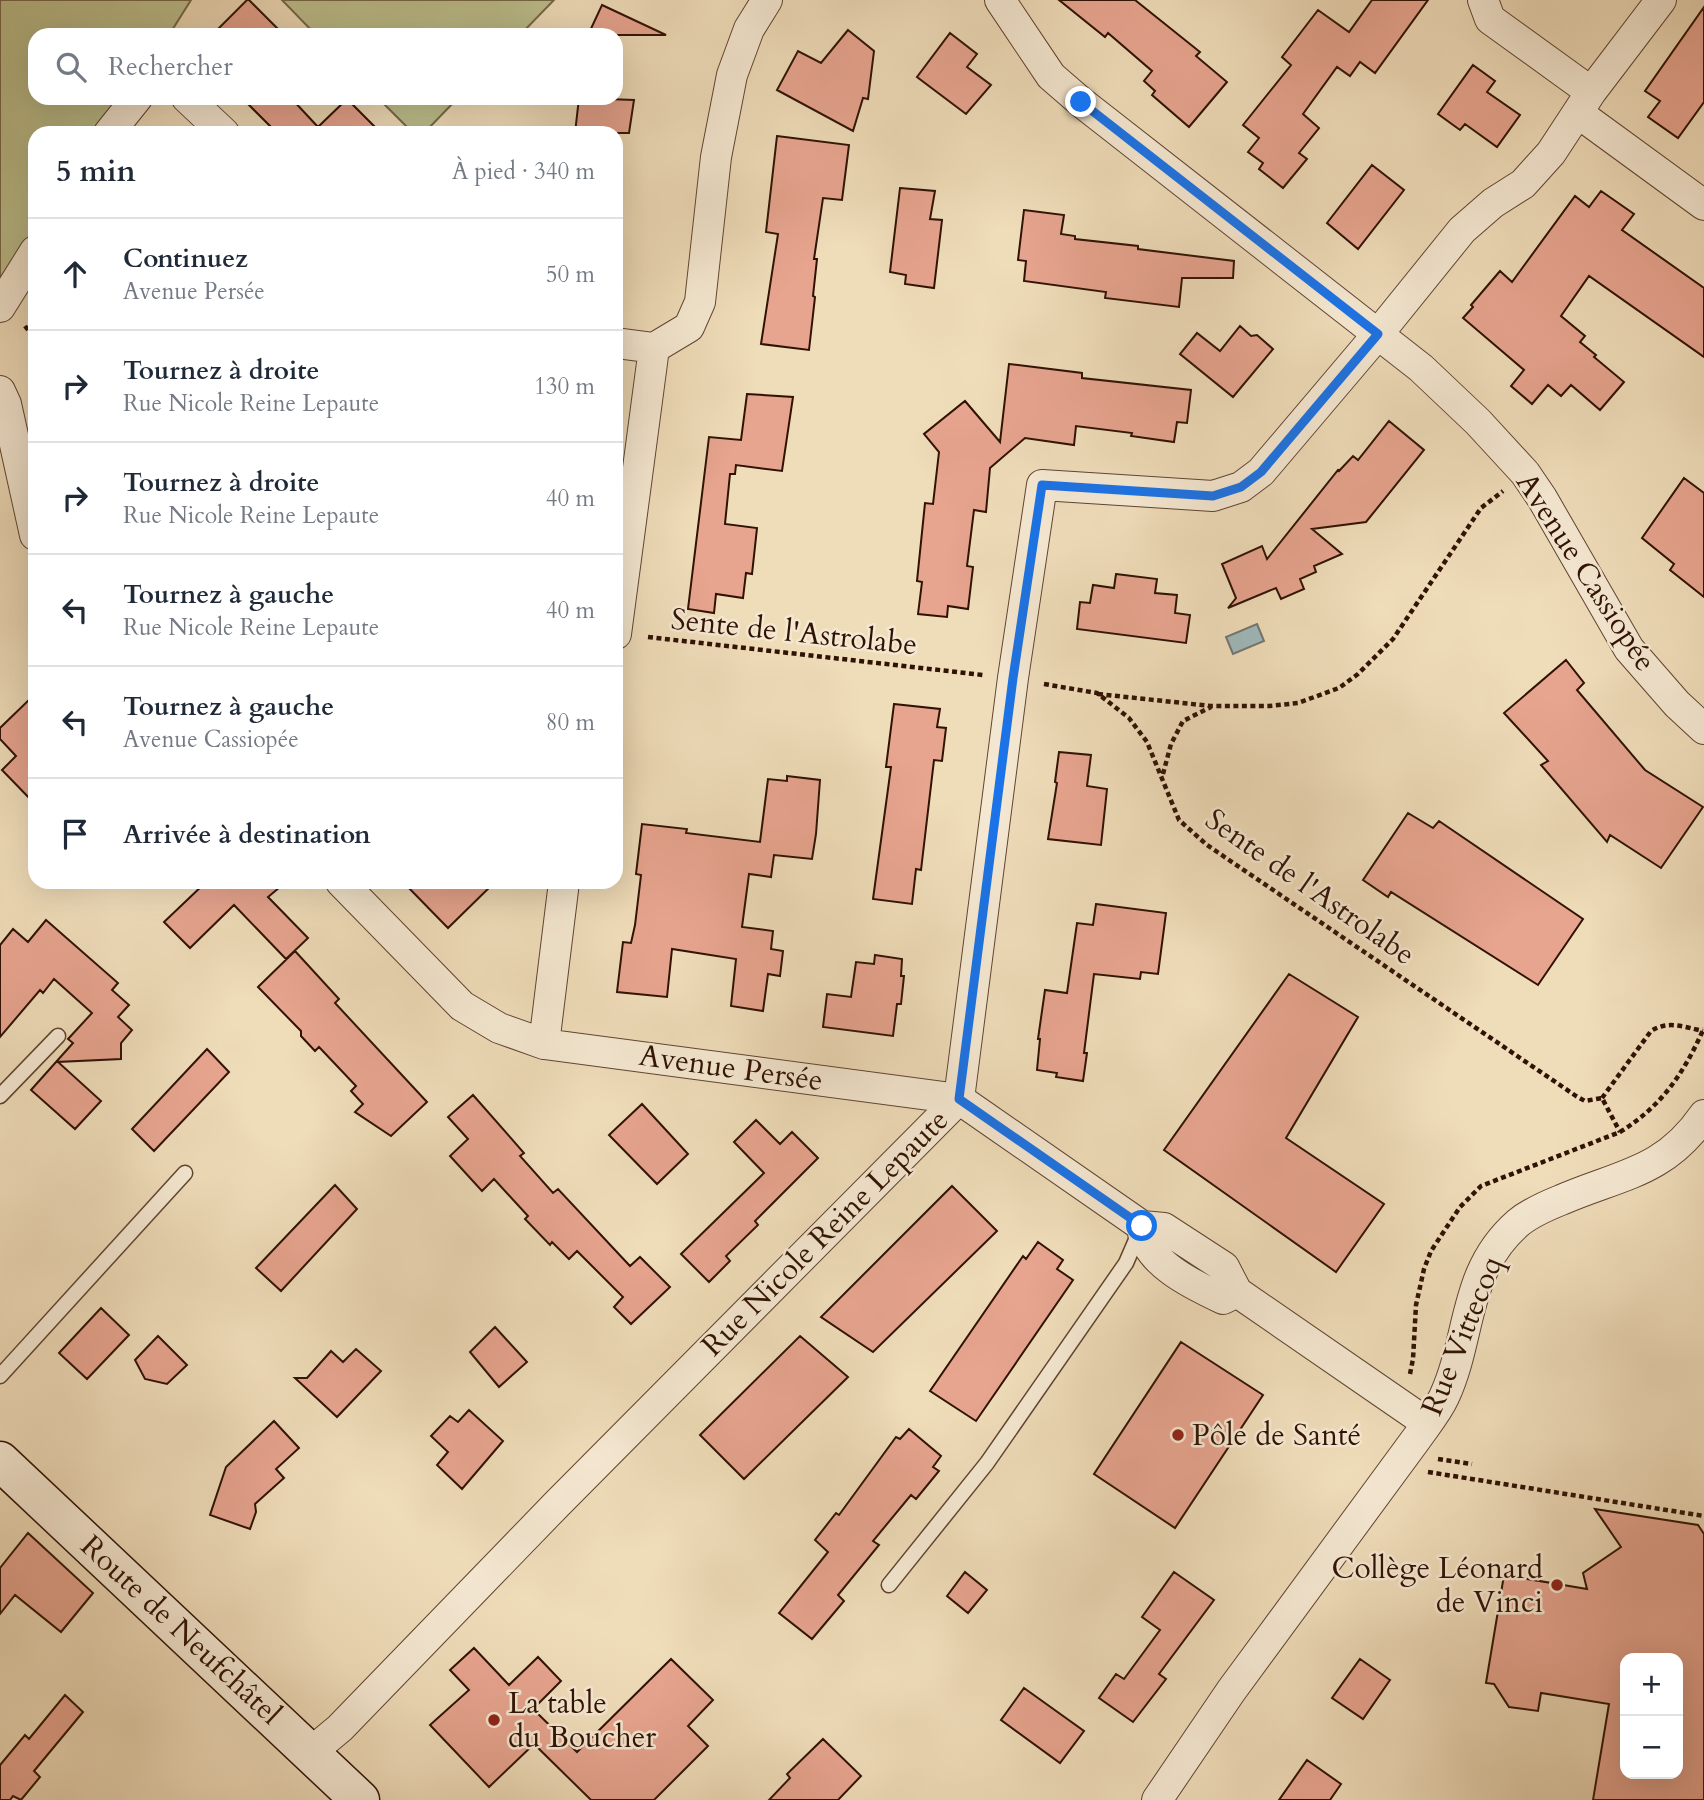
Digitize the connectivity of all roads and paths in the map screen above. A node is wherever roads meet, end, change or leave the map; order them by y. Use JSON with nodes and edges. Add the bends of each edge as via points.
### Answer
{"nodes":[{"id":1,"x":767,"y":0,"type":"edge"},
{"id":2,"x":1000,"y":0,"type":"edge"},
{"id":3,"x":1483,"y":0,"type":"edge"},
{"id":4,"x":1661,"y":0,"type":"edge"},
{"id":5,"x":1585,"y":102,"type":"junction"},
{"id":6,"x":131,"y":105,"type":"edge"},
{"id":7,"x":194,"y":105,"type":"edge"},
{"id":8,"x":115,"y":126,"type":"edge"},
{"id":9,"x":217,"y":126,"type":"edge"},
{"id":10,"x":1704,"y":205,"type":"edge"},
{"id":11,"x":28,"y":262,"type":"edge"},
{"id":12,"x":2,"y":304,"type":"edge"},
{"id":13,"x":1378,"y":334,"type":"junction"},
{"id":14,"x":623,"y":344,"type":"edge"},
{"id":15,"x":654,"y":348,"type":"junction"},
{"id":16,"x":0,"y":391,"type":"edge"},
{"id":17,"x":1525,"y":473,"type":"junction"},
{"id":18,"x":28,"y":503,"type":"edge"},
{"id":19,"x":623,"y":581,"type":"edge"},
{"id":20,"x":623,"y":635,"type":"edge"},
{"id":21,"x":1013,"y":678,"type":"junction"},
{"id":22,"x":1097,"y":693,"type":"junction"},
{"id":23,"x":1211,"y":706,"type":"junction"},
{"id":24,"x":1704,"y":729,"type":"edge"},
{"id":25,"x":1162,"y":775,"type":"junction"},
{"id":26,"x":348,"y":889,"type":"edge"},
{"id":27,"x":563,"y":889,"type":"edge"},
{"id":28,"x":1704,"y":1030,"type":"edge"},
{"id":29,"x":58,"y":1036,"type":"dead end"},
{"id":30,"x":544,"y":1044,"type":"junction"},
{"id":31,"x":0,"y":1096,"type":"edge"},
{"id":32,"x":1602,"y":1098,"type":"junction"},
{"id":33,"x":959,"y":1099,"type":"junction"},
{"id":34,"x":1704,"y":1115,"type":"edge"},
{"id":35,"x":1620,"y":1132,"type":"dead end"},
{"id":36,"x":185,"y":1173,"type":"dead end"},
{"id":37,"x":1142,"y":1226,"type":"junction"},
{"id":38,"x":0,"y":1376,"type":"edge"},
{"id":39,"x":1427,"y":1423,"type":"junction"},
{"id":40,"x":1433,"y":1459,"type":"dead end"},
{"id":41,"x":0,"y":1461,"type":"edge"},
{"id":42,"x":1472,"y":1464,"type":"dead end"},
{"id":43,"x":1426,"y":1472,"type":"dead end"},
{"id":44,"x":1704,"y":1516,"type":"edge"},
{"id":45,"x":889,"y":1585,"type":"dead end"},
{"id":46,"x":310,"y":1753,"type":"junction"},
{"id":47,"x":353,"y":1797,"type":"edge"},
{"id":48,"x":1157,"y":1800,"type":"edge"}],
"edges":[{"from":1,"to":15,"type":"street","via":[[749,29],[732,75],[716,157],[700,302],[689,327]]},
{"from":2,"to":13,"type":"street","name":"Avenue Cassiopée","via":[[1051,76]]},
{"from":3,"to":5,"type":"street","via":[[1490,19]]},
{"from":4,"to":5,"type":"street","name":"Rue Nicole Reine Lepaute"},
{"from":5,"to":10,"type":"street"},
{"from":5,"to":13,"type":"street","name":"Rue Nicole Reine Lepaute","via":[[1524,184],[1462,230]]},
{"from":6,"to":8,"type":"street"},
{"from":7,"to":9,"type":"street"},
{"from":11,"to":12,"type":"street"},
{"from":13,"to":17,"type":"street","name":"Avenue Cassiopée","via":[[1421,368]]},
{"from":13,"to":21,"type":"street","name":"Rue Nicole Reine Lepaute","via":[[1261,472],[1241,487],[1213,496],[1042,485]]},
{"from":14,"to":15,"type":"street"},
{"from":15,"to":19,"type":"street"},
{"from":16,"to":18,"type":"street"},
{"from":17,"to":23,"type":"path","via":[[1481,508],[1393,639],[1349,681],[1298,703]]},
{"from":17,"to":24,"type":"street","name":"Avenue Cassiopée","via":[[1629,649]]},
{"from":20,"to":21,"type":"path","name":"Sente de l'Astrolabe"},
{"from":21,"to":22,"type":"path","name":"Sente de l'Astrolabe"},
{"from":21,"to":33,"type":"street","name":"Rue Nicole Reine Lepaute"},
{"from":22,"to":23,"type":"path"},
{"from":22,"to":25,"type":"path","name":"Sente de l'Astrolabe","via":[[1129,718]]},
{"from":23,"to":25,"type":"path","via":[[1183,721]]},
{"from":25,"to":32,"type":"path","name":"Sente de l'Astrolabe","via":[[1179,820],[1207,845],[1576,1097],[1585,1101]]},
{"from":26,"to":30,"type":"street","name":"Avenue Persée","via":[[462,1006],[499,1028]]},
{"from":27,"to":30,"type":"street"},
{"from":28,"to":32,"type":"path","via":[[1660,1025],[1651,1031]]},
{"from":29,"to":31,"type":"lane"},
{"from":30,"to":33,"type":"street","name":"Avenue Persée"},
{"from":32,"to":35,"type":"path"},
{"from":33,"to":37,"type":"street","name":"Avenue Persée"},
{"from":33,"to":46,"type":"street","name":"Rue Nicole Reine Lepaute","via":[[340,1728]]},
{"from":34,"to":39,"type":"street","name":"Rue Vittecoq","via":[[1675,1150],[1654,1164],[1542,1208],[1519,1222],[1499,1244],[1475,1286],[1444,1398]]},
{"from":36,"to":38,"type":"lane"},
{"from":37,"to":39,"type":"street","name":"Avenue Persée","via":[[1164,1228],[1224,1266],[1237,1292]]},
{"from":37,"to":45,"type":"lane","via":[[1126,1263],[987,1463]]},
{"from":39,"to":48,"type":"street","name":"Rue Vittecoq"},
{"from":40,"to":42,"type":"path"},
{"from":41,"to":46,"type":"main road","name":"Route de Neufchâtel"},
{"from":43,"to":44,"type":"path"},
{"from":46,"to":47,"type":"main road","name":"Route de Neufchâtel"}]}
